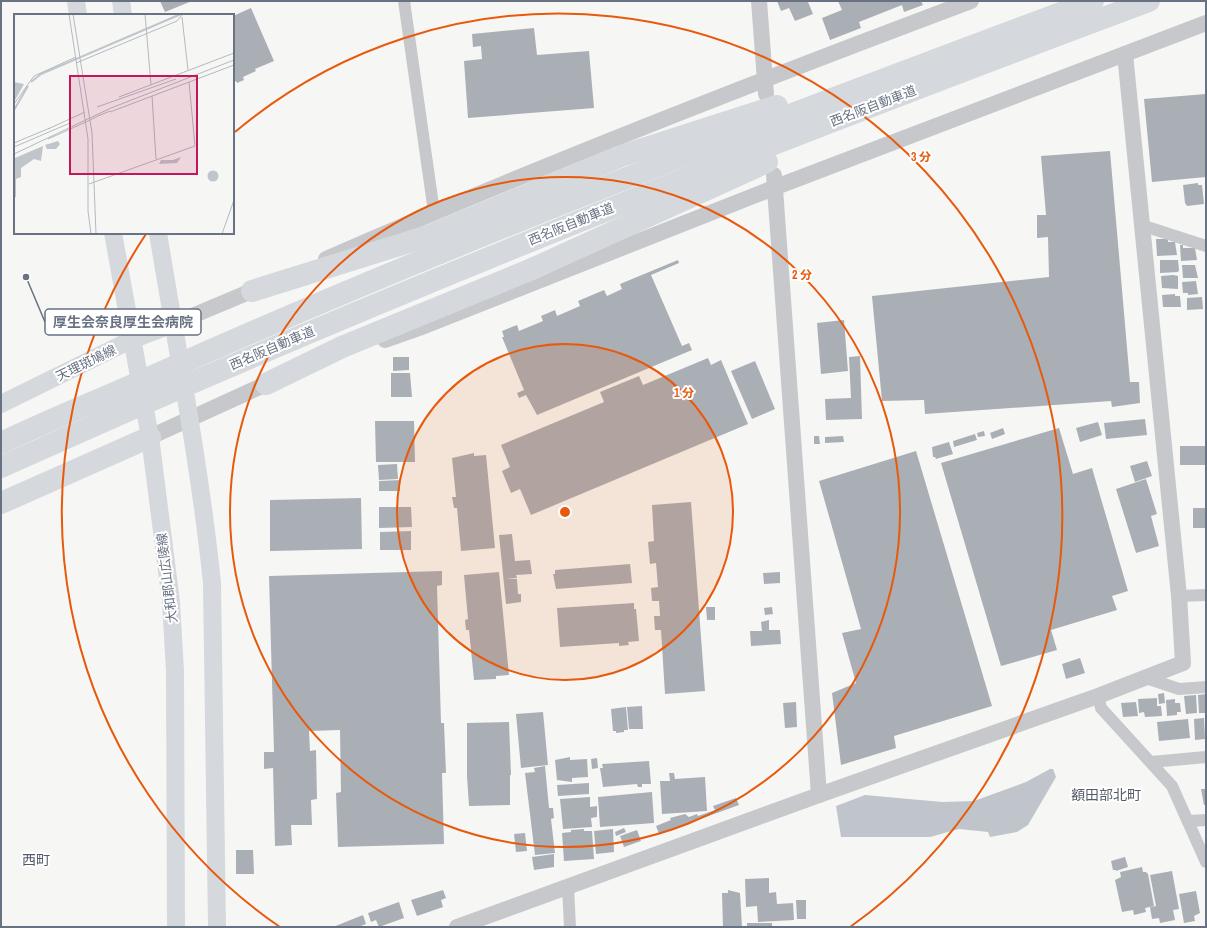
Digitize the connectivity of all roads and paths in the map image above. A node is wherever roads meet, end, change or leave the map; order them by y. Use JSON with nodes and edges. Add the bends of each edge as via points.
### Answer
{"nodes":[{"id":1,"x":76,"y":1,"type":"edge"},
{"id":2,"x":121,"y":1,"type":"edge"},
{"id":3,"x":404,"y":1,"type":"edge"},
{"id":4,"x":759,"y":1,"type":"edge"},
{"id":5,"x":971,"y":1,"type":"edge"},
{"id":6,"x":1093,"y":1,"type":"edge"},
{"id":7,"x":1149,"y":1,"type":"edge"},
{"id":8,"x":78,"y":14,"type":"edge"},
{"id":9,"x":123,"y":14,"type":"edge"},
{"id":10,"x":1206,"y":23,"type":"edge"},
{"id":11,"x":1125,"y":54,"type":"junction"},
{"id":12,"x":766,"y":86,"type":"junction"},
{"id":13,"x":923,"y":86,"type":"junction"},
{"id":14,"x":775,"y":181,"type":"junction"},
{"id":15,"x":434,"y":212,"type":"junction"},
{"id":16,"x":1141,"y":225,"type":"junction"},
{"id":17,"x":113,"y":234,"type":"edge"},
{"id":18,"x":158,"y":234,"type":"edge"},
{"id":19,"x":1206,"y":246,"type":"edge"},
{"id":20,"x":252,"y":291,"type":"junction"},
{"id":21,"x":173,"y":324,"type":"junction"},
{"id":22,"x":131,"y":340,"type":"junction"},
{"id":23,"x":266,"y":384,"type":"junction"},
{"id":24,"x":118,"y":403,"type":"junction"},
{"id":25,"x":1,"y":404,"type":"edge"},
{"id":26,"x":189,"y":419,"type":"junction"},
{"id":27,"x":150,"y":437,"type":"junction"},
{"id":28,"x":7,"y":440,"type":"edge"},
{"id":29,"x":1,"y":467,"type":"edge"},
{"id":30,"x":1,"y":503,"type":"edge"},
{"id":31,"x":1206,"y":595,"type":"edge"},
{"id":32,"x":1179,"y":596,"type":"junction"},
{"id":33,"x":1146,"y":678,"type":"junction"},
{"id":34,"x":1206,"y":687,"type":"edge"},
{"id":35,"x":1098,"y":696,"type":"junction"},
{"id":36,"x":1206,"y":757,"type":"edge"},
{"id":37,"x":1151,"y":762,"type":"junction"},
{"id":38,"x":819,"y":795,"type":"junction"},
{"id":39,"x":1188,"y":820,"type":"junction"},
{"id":40,"x":1206,"y":820,"type":"edge"},
{"id":41,"x":1206,"y":862,"type":"edge"},
{"id":42,"x":568,"y":887,"type":"junction"},
{"id":43,"x":176,"y":927,"type":"edge"},
{"id":44,"x":217,"y":927,"type":"edge"},
{"id":45,"x":456,"y":927,"type":"edge"},
{"id":46,"x":570,"y":927,"type":"edge"}],
"edges":[{"from":1,"to":8,"type":"main road"},
{"from":2,"to":9,"type":"main road"},
{"from":3,"to":15,"type":"street"},
{"from":4,"to":12,"type":"street"},
{"from":5,"to":12,"type":"street"},
{"from":6,"to":20,"type":"highway","via":[[1056,11],[621,156],[428,236]]},
{"from":6,"to":24,"type":"highway","name":"西名阪自動車道","via":[[869,84],[369,281],[201,354]]},
{"from":7,"to":13,"type":"highway","name":"西名阪自動車道"},
{"from":10,"to":11,"type":"street"},
{"from":11,"to":14,"type":"street"},
{"from":11,"to":16,"type":"street"},
{"from":12,"to":15,"type":"street"},
{"from":13,"to":23,"type":"highway","via":[[608,235],[342,347]]},
{"from":13,"to":24,"type":"highway","name":"西名阪自動車道","via":[[605,210],[207,375]]},
{"from":14,"to":23,"type":"street","via":[[420,328]]},
{"from":14,"to":38,"type":"street"},
{"from":15,"to":20,"type":"street"},
{"from":16,"to":19,"type":"street"},
{"from":16,"to":32,"type":"street"},
{"from":17,"to":22,"type":"main road","name":"大和郡山広陵線"},
{"from":18,"to":21,"type":"main road"},
{"from":20,"to":21,"type":"street"},
{"from":21,"to":22,"type":"main road","name":"天理斑鳩線"},
{"from":21,"to":26,"type":"main road"},
{"from":22,"to":25,"type":"main road","name":"天理斑鳩線"},
{"from":22,"to":27,"type":"main road","name":"大和郡山広陵線"},
{"from":23,"to":26,"type":"street"},
{"from":24,"to":28,"type":"highway","name":"西名阪自動車道"},
{"from":24,"to":29,"type":"highway","name":"西名阪自動車道"},
{"from":26,"to":27,"type":"street"},
{"from":26,"to":44,"type":"main road","via":[[212,583]]},
{"from":27,"to":30,"type":"highway"},
{"from":27,"to":43,"type":"main road","name":"大和郡山広陵線","via":[[171,602],[175,671]]},
{"from":31,"to":32,"type":"street"},
{"from":32,"to":33,"type":"street","via":[[1183,663]]},
{"from":33,"to":34,"type":"street","via":[[1179,689]]},
{"from":33,"to":35,"type":"street"},
{"from":35,"to":37,"type":"street","via":[[1102,708]]},
{"from":35,"to":38,"type":"street"},
{"from":36,"to":37,"type":"street"},
{"from":37,"to":39,"type":"street","via":[[1172,786]]},
{"from":38,"to":42,"type":"street"},
{"from":39,"to":40,"type":"street"},
{"from":39,"to":41,"type":"street"},
{"from":42,"to":45,"type":"street"},
{"from":42,"to":46,"type":"street"}]}
